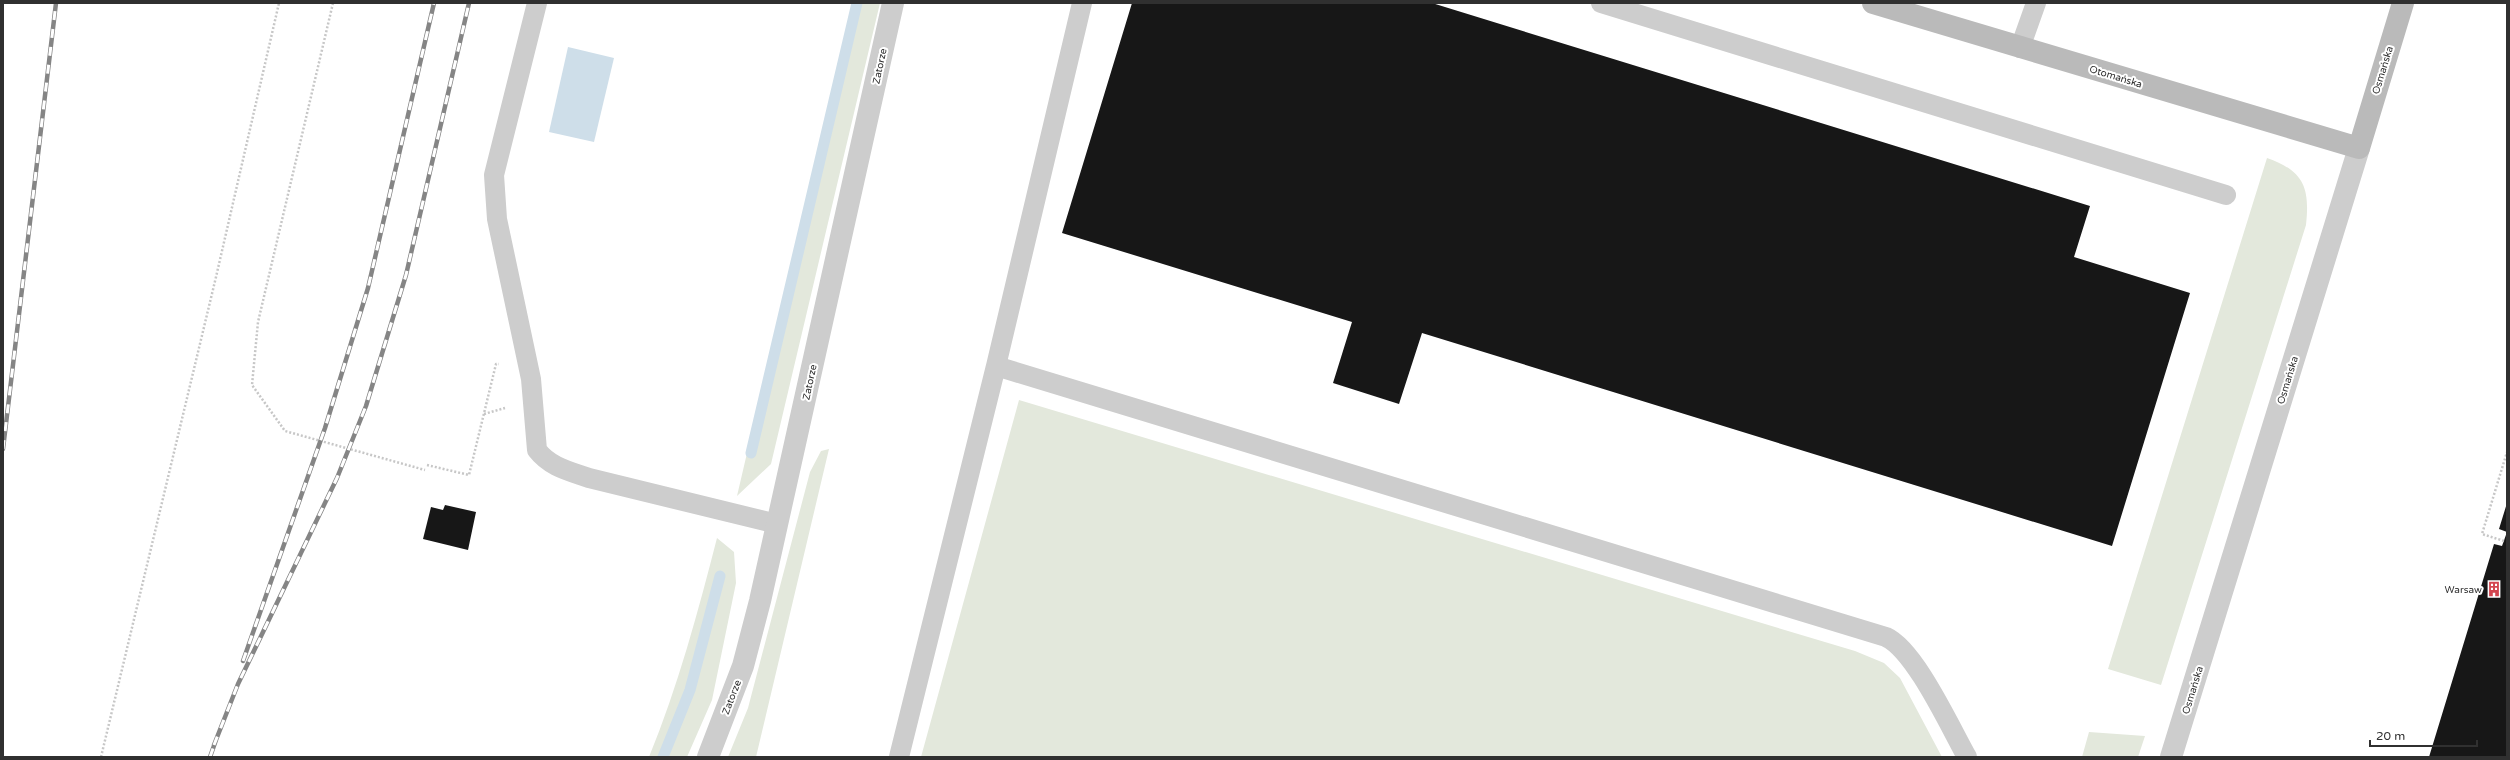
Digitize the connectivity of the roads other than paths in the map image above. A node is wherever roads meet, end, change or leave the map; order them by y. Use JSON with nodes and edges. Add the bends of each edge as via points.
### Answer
{"nodes":[{"id":1,"x":537,"y":3,"type":"edge"},
{"id":2,"x":893,"y":3,"type":"edge"},
{"id":3,"x":1082,"y":3,"type":"edge"},
{"id":4,"x":1601,"y":3,"type":"edge"},
{"id":5,"x":1873,"y":3,"type":"edge"},
{"id":6,"x":2036,"y":3,"type":"edge"},
{"id":7,"x":2403,"y":3,"type":"edge"},
{"id":8,"x":2020,"y":48,"type":"junction"},
{"id":9,"x":2359,"y":148,"type":"junction"},
{"id":10,"x":2226,"y":195,"type":"dead end"},
{"id":11,"x":996,"y":366,"type":"junction"},
{"id":12,"x":777,"y":524,"type":"junction"},
{"id":13,"x":708,"y":757,"type":"edge"},
{"id":14,"x":899,"y":757,"type":"edge"},
{"id":15,"x":1967,"y":757,"type":"edge"},
{"id":16,"x":2171,"y":757,"type":"edge"}],
"edges":[{"from":1,"to":12,"type":"lane","via":[[494,175],[497,219],[531,378],[537,450],[544,460],[558,468],[589,478]]},
{"from":2,"to":12,"type":"street","name":"Zatorze"},
{"from":3,"to":11,"type":"lane"},
{"from":4,"to":10,"type":"lane"},
{"from":5,"to":8,"type":"street","name":"Otomańska"},
{"from":6,"to":8,"type":"lane"},
{"from":7,"to":9,"type":"street","name":"Osmańska"},
{"from":8,"to":9,"type":"street","name":"Otomańska"},
{"from":9,"to":16,"type":"street","name":"Osmańska"},
{"from":11,"to":14,"type":"lane"},
{"from":11,"to":15,"type":"lane","via":[[1886,637],[1895,641],[1909,655]]},
{"from":12,"to":13,"type":"street","name":"Zatorze","via":[[743,666]]}]}
